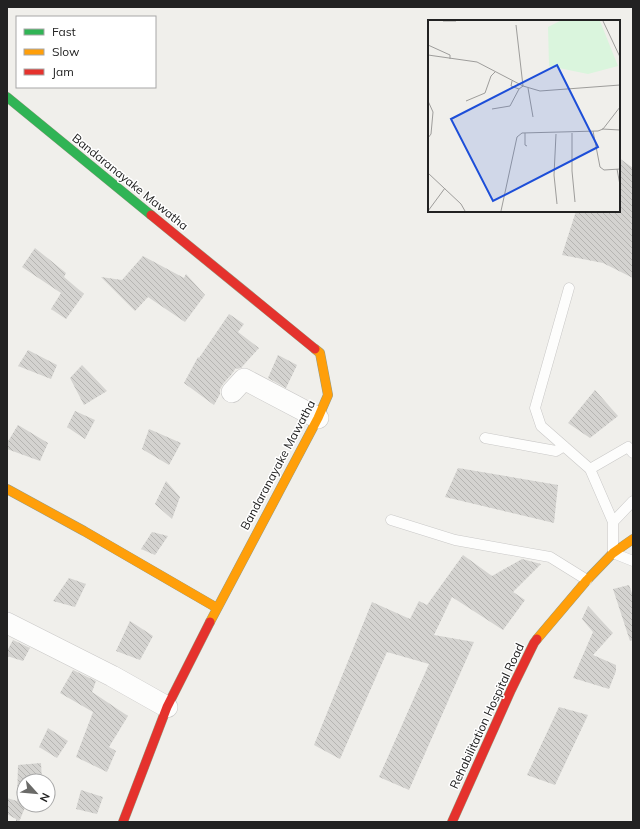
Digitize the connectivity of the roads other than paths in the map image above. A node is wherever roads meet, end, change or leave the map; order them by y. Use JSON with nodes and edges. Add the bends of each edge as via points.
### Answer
{"nodes":[{"id":1,"x":7,"y":97,"type":"edge"},
{"id":2,"x":569,"y":288,"type":"dead end"},
{"id":3,"x":232,"y":392,"type":"dead end"},
{"id":4,"x":318,"y":418,"type":"junction"},
{"id":5,"x":485,"y":438,"type":"dead end"},
{"id":6,"x":564,"y":446,"type":"junction"},
{"id":7,"x":633,"y":453,"type":"edge"},
{"id":8,"x":590,"y":469,"type":"junction"},
{"id":9,"x":7,"y":489,"type":"edge"},
{"id":10,"x":633,"y":501,"type":"edge"},
{"id":11,"x":391,"y":520,"type":"dead end"},
{"id":12,"x":613,"y":522,"type":"junction"},
{"id":13,"x":633,"y":539,"type":"edge"},
{"id":14,"x":613,"y":553,"type":"junction"},
{"id":15,"x":633,"y":562,"type":"edge"},
{"id":16,"x":587,"y":580,"type":"junction"},
{"id":17,"x":217,"y":608,"type":"junction"},
{"id":18,"x":7,"y":624,"type":"edge"},
{"id":19,"x":167,"y":707,"type":"junction"},
{"id":20,"x":123,"y":822,"type":"edge"},
{"id":21,"x":452,"y":822,"type":"edge"}],
"edges":[{"from":1,"to":4,"type":"street","name":"Bandaranayake Mawatha","via":[[320,353],[328,395]]},
{"from":2,"to":6,"type":"lane","via":[[535,408],[542,426]]},
{"from":3,"to":4,"type":"street","via":[[244,379]]},
{"from":4,"to":17,"type":"street","name":"Bandaranayake Mawatha"},
{"from":5,"to":6,"type":"lane","via":[[556,450]]},
{"from":6,"to":8,"type":"lane"},
{"from":7,"to":8,"type":"lane","via":[[628,447]]},
{"from":8,"to":12,"type":"lane"},
{"from":9,"to":17,"type":"street","via":[[84,530]]},
{"from":10,"to":12,"type":"lane"},
{"from":11,"to":16,"type":"lane","via":[[455,540],[550,557]]},
{"from":12,"to":14,"type":"lane"},
{"from":13,"to":14,"type":"street","name":"Rehabilitation Hospital Road"},
{"from":14,"to":15,"type":"lane"},
{"from":14,"to":16,"type":"street","name":"Rehabilitation Hospital Road"},
{"from":16,"to":21,"type":"street","name":"Rehabilitation Hospital Road","via":[[534,644],[510,690]]},
{"from":17,"to":19,"type":"street","name":"Bandaranayake Mawatha"},
{"from":18,"to":19,"type":"street","via":[[112,676]]},
{"from":19,"to":20,"type":"street","name":"Bandaranayake Mawatha"}]}
